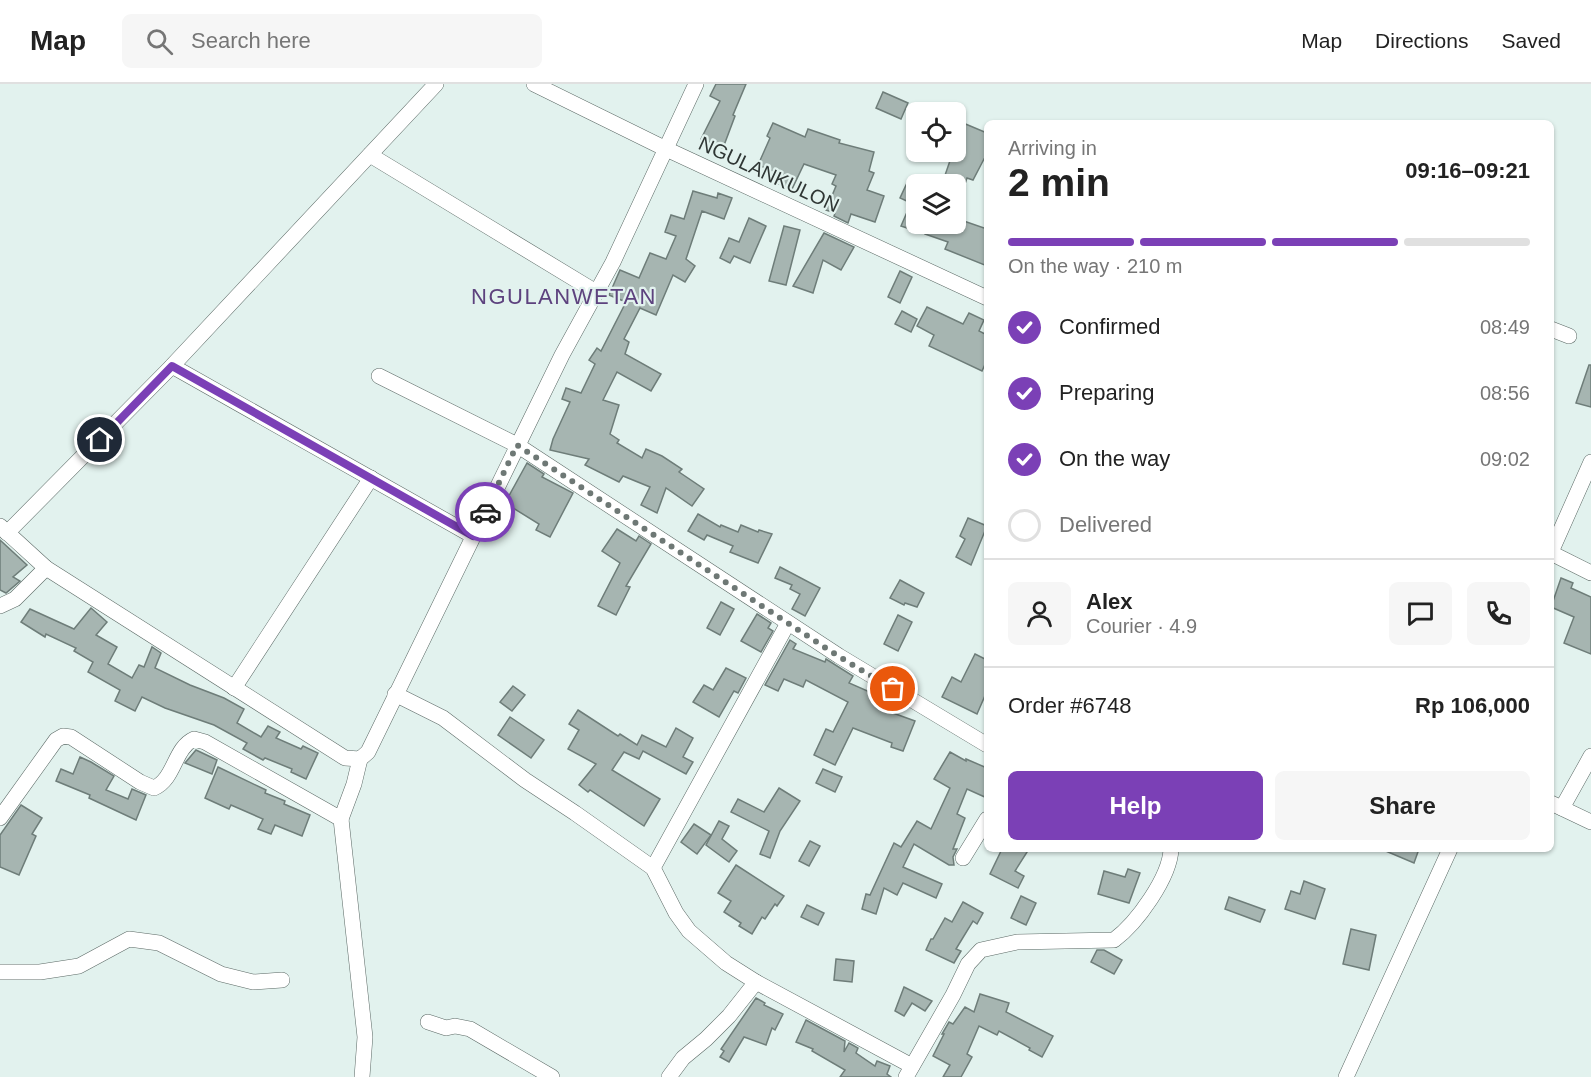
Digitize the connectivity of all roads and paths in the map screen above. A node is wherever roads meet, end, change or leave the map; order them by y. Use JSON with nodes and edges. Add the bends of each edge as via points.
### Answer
{"nodes":[{"id":1,"x":436,"y":84,"type":"edge"},
{"id":2,"x":534,"y":84,"type":"edge"},
{"id":3,"x":696,"y":84,"type":"edge"},
{"id":4,"x":664,"y":148,"type":"junction"},
{"id":5,"x":370,"y":154,"type":"junction"},
{"id":6,"x":596,"y":291,"type":"junction"},
{"id":7,"x":984,"y":297,"type":"edge"},
{"id":8,"x":1554,"y":330,"type":"edge"},
{"id":9,"x":1569,"y":336,"type":"dead end"},
{"id":10,"x":172,"y":366,"type":"junction"},
{"id":11,"x":379,"y":376,"type":"dead end"},
{"id":12,"x":517,"y":445,"type":"junction"},
{"id":13,"x":1591,"y":462,"type":"edge"},
{"id":14,"x":371,"y":478,"type":"junction"},
{"id":15,"x":3,"y":530,"type":"edge"},
{"id":16,"x":473,"y":536,"type":"junction"},
{"id":17,"x":1554,"y":546,"type":"edge"},
{"id":18,"x":1554,"y":554,"type":"edge"},
{"id":19,"x":46,"y":568,"type":"junction"},
{"id":20,"x":1591,"y":573,"type":"edge"},
{"id":21,"x":0,"y":606,"type":"edge"},
{"id":22,"x":788,"y":623,"type":"junction"},
{"id":23,"x":234,"y":688,"type":"junction"},
{"id":24,"x":395,"y":694,"type":"junction"},
{"id":25,"x":984,"y":743,"type":"edge"},
{"id":26,"x":1591,"y":756,"type":"edge"},
{"id":27,"x":360,"y":759,"type":"junction"},
{"id":28,"x":1556,"y":806,"type":"edge"},
{"id":29,"x":0,"y":818,"type":"edge"},
{"id":30,"x":341,"y":819,"type":"junction"},
{"id":31,"x":1591,"y":822,"type":"edge"},
{"id":32,"x":984,"y":824,"type":"edge"},
{"id":33,"x":1170,"y":852,"type":"edge"},
{"id":34,"x":1449,"y":852,"type":"edge"},
{"id":35,"x":963,"y":858,"type":"dead end"},
{"id":36,"x":653,"y":868,"type":"junction"},
{"id":37,"x":0,"y":972,"type":"edge"},
{"id":38,"x":282,"y":980,"type":"dead end"},
{"id":39,"x":756,"y":982,"type":"junction"},
{"id":40,"x":428,"y":1022,"type":"dead end"},
{"id":41,"x":909,"y":1071,"type":"edge"},
{"id":42,"x":362,"y":1077,"type":"edge"},
{"id":43,"x":552,"y":1077,"type":"edge"},
{"id":44,"x":669,"y":1077,"type":"edge"},
{"id":45,"x":1346,"y":1077,"type":"edge"}],
"edges":[{"from":1,"to":5,"type":"street"},
{"from":2,"to":4,"type":"street","name":"NGULANKULON"},
{"from":3,"to":4,"type":"street"},
{"from":4,"to":6,"type":"street"},
{"from":4,"to":7,"type":"street","name":"NGULANKULON"},
{"from":5,"to":6,"type":"street"},
{"from":5,"to":10,"type":"street"},
{"from":6,"to":12,"type":"street"},
{"from":8,"to":9,"type":"street"},
{"from":10,"to":14,"type":"street"},
{"from":10,"to":15,"type":"street"},
{"from":11,"to":12,"type":"street"},
{"from":12,"to":16,"type":"street"},
{"from":12,"to":22,"type":"street"},
{"from":13,"to":17,"type":"street"},
{"from":14,"to":16,"type":"street"},
{"from":14,"to":23,"type":"street"},
{"from":15,"to":19,"type":"street"},
{"from":16,"to":24,"type":"street"},
{"from":18,"to":20,"type":"street"},
{"from":19,"to":21,"type":"street","via":[[15,600]]},
{"from":19,"to":23,"type":"street"},
{"from":22,"to":25,"type":"street"},
{"from":22,"to":36,"type":"street"},
{"from":23,"to":27,"type":"street","via":[[345,758]]},
{"from":24,"to":27,"type":"street","via":[[368,752]]},
{"from":24,"to":36,"type":"street","via":[[443,718]]},
{"from":26,"to":28,"type":"street"},
{"from":27,"to":30,"type":"street"},
{"from":28,"to":31,"type":"street"},
{"from":29,"to":30,"type":"street","via":[[56,740],[63,736],[154,788],[166,779],[186,742],[205,742]]},
{"from":30,"to":42,"type":"street","via":[[365,1037]]},
{"from":32,"to":35,"type":"street"},
{"from":33,"to":41,"type":"street","via":[[1164,876],[1152,896],[1114,940],[1017,942],[981,950],[968,964]]},
{"from":34,"to":45,"type":"street"},
{"from":36,"to":39,"type":"street","via":[[689,931],[726,963]]},
{"from":37,"to":38,"type":"street","via":[[40,972],[79,966],[129,939],[159,943],[221,974],[253,982]]},
{"from":39,"to":41,"type":"street"},
{"from":39,"to":44,"type":"street","via":[[729,1017],[683,1058]]},
{"from":40,"to":43,"type":"street","via":[[470,1029]]}]}
